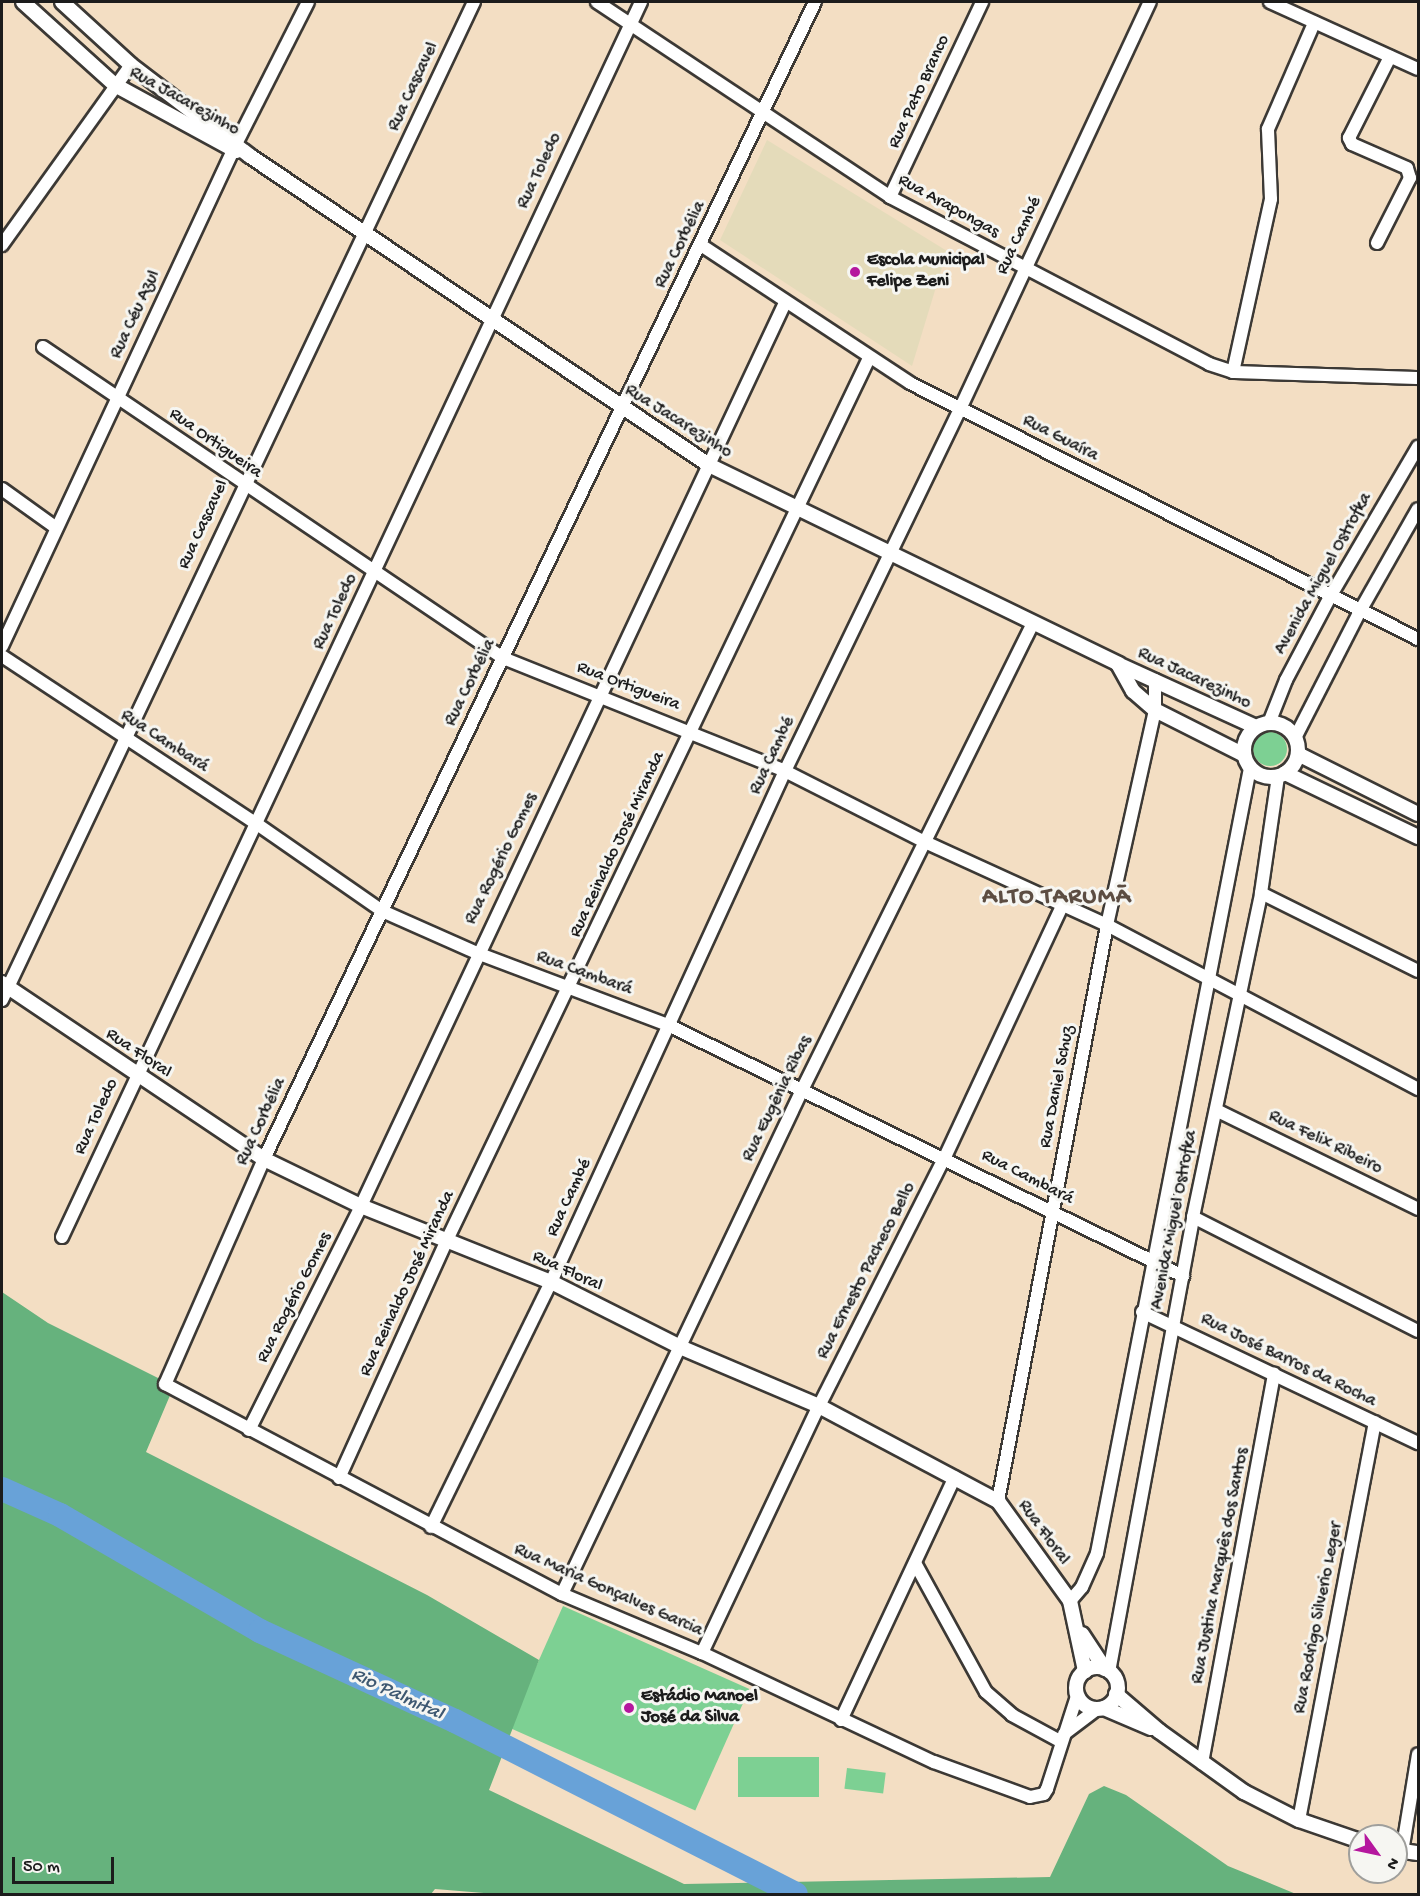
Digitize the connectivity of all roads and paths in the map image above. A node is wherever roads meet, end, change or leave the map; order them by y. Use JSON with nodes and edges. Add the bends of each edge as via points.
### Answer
{"nodes":[{"id":1,"x":23,"y":2,"type":"edge"},
{"id":2,"x":62,"y":2,"type":"edge"},
{"id":3,"x":308,"y":2,"type":"edge"},
{"id":4,"x":474,"y":2,"type":"edge"},
{"id":5,"x":597,"y":2,"type":"edge"},
{"id":6,"x":641,"y":2,"type":"edge"},
{"id":7,"x":815,"y":2,"type":"edge"},
{"id":8,"x":982,"y":2,"type":"edge"},
{"id":9,"x":1150,"y":2,"type":"edge"},
{"id":10,"x":1270,"y":2,"type":"edge"},
{"id":11,"x":1314,"y":23,"type":"junction"},
{"id":12,"x":630,"y":24,"type":"junction"},
{"id":13,"x":1390,"y":57,"type":"junction"},
{"id":14,"x":131,"y":65,"type":"junction"},
{"id":15,"x":1419,"y":69,"type":"edge"},
{"id":16,"x":115,"y":85,"type":"junction"},
{"id":17,"x":764,"y":112,"type":"junction"},
{"id":18,"x":235,"y":147,"type":"junction"},
{"id":19,"x":890,"y":197,"type":"junction"},
{"id":20,"x":364,"y":235,"type":"junction"},
{"id":21,"x":1377,"y":243,"type":"dead end"},
{"id":22,"x":2,"y":244,"type":"edge"},
{"id":23,"x":701,"y":245,"type":"junction"},
{"id":24,"x":1024,"y":268,"type":"junction"},
{"id":25,"x":785,"y":303,"type":"junction"},
{"id":26,"x":490,"y":319,"type":"junction"},
{"id":27,"x":42,"y":347,"type":"dead end"},
{"id":28,"x":869,"y":358,"type":"junction"},
{"id":29,"x":1233,"y":372,"type":"junction"},
{"id":30,"x":1419,"y":378,"type":"edge"},
{"id":31,"x":117,"y":397,"type":"junction"},
{"id":32,"x":620,"y":409,"type":"junction"},
{"id":33,"x":960,"y":409,"type":"junction"},
{"id":34,"x":1419,"y":447,"type":"edge"},
{"id":35,"x":709,"y":465,"type":"junction"},
{"id":36,"x":242,"y":486,"type":"junction"},
{"id":37,"x":2,"y":489,"type":"edge"},
{"id":38,"x":795,"y":508,"type":"junction"},
{"id":39,"x":1419,"y":508,"type":"edge"},
{"id":40,"x":55,"y":527,"type":"junction"},
{"id":41,"x":891,"y":551,"type":"junction"},
{"id":42,"x":375,"y":573,"type":"junction"},
{"id":43,"x":1331,"y":595,"type":"junction"},
{"id":44,"x":1360,"y":611,"type":"junction"},
{"id":45,"x":1033,"y":623,"type":"junction"},
{"id":46,"x":1419,"y":639,"type":"edge"},
{"id":47,"x":2,"y":646,"type":"edge"},
{"id":48,"x":2,"y":656,"type":"edge"},
{"id":49,"x":503,"y":658,"type":"junction"},
{"id":50,"x":1118,"y":664,"type":"junction"},
{"id":51,"x":1155,"y":680,"type":"junction"},
{"id":52,"x":601,"y":695,"type":"junction"},
{"id":53,"x":1155,"y":710,"type":"junction"},
{"id":54,"x":1262,"y":725,"type":"junction"},
{"id":55,"x":692,"y":731,"type":"junction"},
{"id":56,"x":123,"y":738,"type":"junction"},
{"id":57,"x":1295,"y":738,"type":"junction"},
{"id":58,"x":1298,"y":754,"type":"junction"},
{"id":59,"x":1244,"y":755,"type":"junction"},
{"id":60,"x":1250,"y":768,"type":"junction"},
{"id":61,"x":785,"y":771,"type":"junction"},
{"id":62,"x":1282,"y":774,"type":"junction"},
{"id":63,"x":1419,"y":814,"type":"edge"},
{"id":64,"x":257,"y":824,"type":"junction"},
{"id":65,"x":1419,"y":837,"type":"edge"},
{"id":66,"x":925,"y":842,"type":"junction"},
{"id":67,"x":1261,"y":893,"type":"junction"},
{"id":68,"x":1063,"y":904,"type":"junction"},
{"id":69,"x":382,"y":911,"type":"junction"},
{"id":70,"x":1107,"y":925,"type":"junction"},
{"id":71,"x":477,"y":953,"type":"junction"},
{"id":72,"x":1419,"y":970,"type":"edge"},
{"id":73,"x":1207,"y":979,"type":"junction"},
{"id":74,"x":4,"y":985,"type":"edge"},
{"id":75,"x":569,"y":989,"type":"junction"},
{"id":76,"x":1238,"y":994,"type":"junction"},
{"id":77,"x":2,"y":1000,"type":"edge"},
{"id":78,"x":668,"y":1025,"type":"junction"},
{"id":79,"x":136,"y":1075,"type":"junction"},
{"id":80,"x":803,"y":1088,"type":"junction"},
{"id":81,"x":1419,"y":1089,"type":"edge"},
{"id":82,"x":1216,"y":1110,"type":"junction"},
{"id":83,"x":945,"y":1157,"type":"junction"},
{"id":84,"x":264,"y":1159,"type":"junction"},
{"id":85,"x":361,"y":1206,"type":"junction"},
{"id":86,"x":1419,"y":1209,"type":"edge"},
{"id":87,"x":1053,"y":1212,"type":"junction"},
{"id":88,"x":1193,"y":1217,"type":"junction"},
{"id":89,"x":62,"y":1237,"type":"dead end"},
{"id":90,"x":447,"y":1240,"type":"junction"},
{"id":91,"x":1151,"y":1260,"type":"junction"},
{"id":92,"x":1183,"y":1276,"type":"junction"},
{"id":93,"x":551,"y":1282,"type":"junction"},
{"id":94,"x":1142,"y":1312,"type":"junction"},
{"id":95,"x":1173,"y":1325,"type":"junction"},
{"id":96,"x":1419,"y":1331,"type":"edge"},
{"id":97,"x":680,"y":1347,"type":"junction"},
{"id":98,"x":1274,"y":1374,"type":"junction"},
{"id":99,"x":165,"y":1384,"type":"joint"},
{"id":100,"x":819,"y":1406,"type":"junction"},
{"id":101,"x":1375,"y":1422,"type":"junction"},
{"id":102,"x":249,"y":1430,"type":"junction"},
{"id":103,"x":1419,"y":1443,"type":"edge"},
{"id":104,"x":956,"y":1477,"type":"junction"},
{"id":105,"x":339,"y":1478,"type":"junction"},
{"id":106,"x":998,"y":1501,"type":"junction"},
{"id":107,"x":431,"y":1527,"type":"junction"},
{"id":108,"x":915,"y":1563,"type":"junction"},
{"id":109,"x":562,"y":1594,"type":"junction"},
{"id":110,"x":1070,"y":1601,"type":"junction"},
{"id":111,"x":1078,"y":1627,"type":"junction"},
{"id":112,"x":702,"y":1653,"type":"junction"},
{"id":113,"x":1107,"y":1670,"type":"junction"},
{"id":114,"x":1085,"y":1671,"type":"junction"},
{"id":115,"x":1116,"y":1694,"type":"junction"},
{"id":116,"x":1077,"y":1696,"type":"junction"},
{"id":117,"x":1100,"y":1708,"type":"junction"},
{"id":118,"x":841,"y":1720,"type":"junction"},
{"id":119,"x":1159,"y":1731,"type":"junction"},
{"id":120,"x":1061,"y":1738,"type":"junction"},
{"id":121,"x":1419,"y":1754,"type":"edge"},
{"id":122,"x":1202,"y":1764,"type":"junction"},
{"id":123,"x":1299,"y":1820,"type":"junction"},
{"id":124,"x":1405,"y":1824,"type":"edge"},
{"id":125,"x":1348,"y":1837,"type":"edge"}],
"edges":[{"from":1,"to":16,"type":"street","name":"Rua Jacarezinho"},
{"from":2,"to":14,"type":"street","name":"Rua Jacarezinho"},
{"from":3,"to":18,"type":"street","name":"Rua Céu Azul"},
{"from":4,"to":20,"type":"street","name":"Rua Cascavel"},
{"from":5,"to":12,"type":"street","name":"Rua Arapongas"},
{"from":6,"to":12,"type":"street","name":"Rua Toledo"},
{"from":7,"to":17,"type":"street","name":"Rua Corbélia"},
{"from":8,"to":19,"type":"street","name":"Rua Pato Branco"},
{"from":9,"to":24,"type":"street","name":"Rua Cambé"},
{"from":10,"to":11,"type":"street"},
{"from":11,"to":13,"type":"street"},
{"from":11,"to":29,"type":"street","via":[[1268,129],[1271,199]]},
{"from":12,"to":17,"type":"street","name":"Rua Arapongas"},
{"from":12,"to":26,"type":"street","name":"Rua Toledo"},
{"from":13,"to":15,"type":"street"},
{"from":13,"to":21,"type":"street","via":[[1349,138],[1352,144],[1407,168],[1410,178]]},
{"from":14,"to":16,"type":"street"},
{"from":14,"to":18,"type":"street","name":"Rua Jacarezinho"},
{"from":16,"to":18,"type":"street","name":"Rua Jacarezinho"},
{"from":16,"to":22,"type":"street"},
{"from":17,"to":19,"type":"street","name":"Rua Arapongas"},
{"from":17,"to":23,"type":"street","name":"Rua Corbélia"},
{"from":18,"to":20,"type":"street","name":"Rua Jacarezinho"},
{"from":18,"to":31,"type":"street","name":"Rua Céu Azul"},
{"from":19,"to":24,"type":"street","name":"Rua Arapongas"},
{"from":20,"to":26,"type":"street","name":"Rua Jacarezinho"},
{"from":20,"to":36,"type":"street","name":"Rua Cascavel"},
{"from":23,"to":25,"type":"street","name":"Rua Guaíra"},
{"from":23,"to":32,"type":"street","name":"Rua Corbélia"},
{"from":24,"to":29,"type":"street","name":"Rua Arapongas","via":[[1209,364]]},
{"from":24,"to":33,"type":"street","name":"Rua Cambé"},
{"from":25,"to":28,"type":"street","name":"Rua Guaíra"},
{"from":25,"to":35,"type":"street","name":"Rua Rogério Gomes"},
{"from":26,"to":32,"type":"street","name":"Rua Jacarezinho"},
{"from":26,"to":42,"type":"street","name":"Rua Toledo"},
{"from":27,"to":31,"type":"street","name":"Rua Ortigueira"},
{"from":28,"to":33,"type":"street","name":"Rua Guaíra"},
{"from":28,"to":38,"type":"street","name":"Rua Reinaldo José Miranda"},
{"from":29,"to":30,"type":"street","name":"Rua Arapongas"},
{"from":31,"to":36,"type":"street","name":"Rua Ortigueira"},
{"from":31,"to":40,"type":"street","name":"Rua Céu Azul"},
{"from":32,"to":35,"type":"street","name":"Rua Jacarezinho"},
{"from":32,"to":49,"type":"street","name":"Rua Corbélia"},
{"from":33,"to":41,"type":"street","name":"Rua Cambé"},
{"from":33,"to":43,"type":"street","name":"Rua Guaíra"},
{"from":34,"to":43,"type":"street","name":"Avenida Miguel Ostrofka"},
{"from":35,"to":38,"type":"street","name":"Rua Jacarezinho"},
{"from":35,"to":52,"type":"street","name":"Rua Rogério Gomes"},
{"from":36,"to":42,"type":"street","name":"Rua Ortigueira"},
{"from":36,"to":56,"type":"street","name":"Rua Cascavel"},
{"from":37,"to":40,"type":"street"},
{"from":38,"to":41,"type":"street","name":"Rua Jacarezinho"},
{"from":38,"to":55,"type":"street","name":"Rua Reinaldo José Miranda"},
{"from":39,"to":44,"type":"street"},
{"from":40,"to":47,"type":"street","name":"Rua Céu Azul"},
{"from":41,"to":45,"type":"street","name":"Rua Jacarezinho"},
{"from":41,"to":61,"type":"street","name":"Rua Cambé"},
{"from":42,"to":49,"type":"street","name":"Rua Ortigueira"},
{"from":42,"to":64,"type":"street","name":"Rua Toledo"},
{"from":43,"to":44,"type":"street","name":"Rua Guaíra"},
{"from":43,"to":54,"type":"street","name":"Avenida Miguel Ostrofka"},
{"from":44,"to":46,"type":"street","name":"Rua Guaíra"},
{"from":44,"to":57,"type":"street"},
{"from":45,"to":50,"type":"street","name":"Rua Jacarezinho"},
{"from":45,"to":66,"type":"street","name":"Rua Eugênia Ribas"},
{"from":48,"to":56,"type":"street","name":"Rua Cambará"},
{"from":49,"to":52,"type":"street","name":"Rua Ortigueira"},
{"from":49,"to":69,"type":"street","name":"Rua Corbélia"},
{"from":50,"to":51,"type":"street","name":"Rua Jacarezinho"},
{"from":50,"to":53,"type":"street","name":"Rua Jacarezinho","via":[[1133,691]]},
{"from":51,"to":53,"type":"street","name":"Rua Daniel Schuz"},
{"from":51,"to":54,"type":"street","name":"Rua Jacarezinho"},
{"from":52,"to":55,"type":"street","name":"Rua Ortigueira"},
{"from":52,"to":71,"type":"street","name":"Rua Rogério Gomes"},
{"from":53,"to":59,"type":"street","name":"Rua Jacarezinho"},
{"from":53,"to":70,"type":"street","name":"Rua Daniel Schuz"},
{"from":54,"to":57,"type":"street","via":[[1285,727]]},
{"from":54,"to":59,"type":"street","via":[[1246,739]]},
{"from":55,"to":61,"type":"street","name":"Rua Ortigueira"},
{"from":55,"to":75,"type":"street","name":"Rua Reinaldo José Miranda"},
{"from":56,"to":64,"type":"street","name":"Rua Cambará"},
{"from":56,"to":74,"type":"street","name":"Rua Cascavel"},
{"from":57,"to":58,"type":"street"},
{"from":58,"to":62,"type":"street"},
{"from":58,"to":63,"type":"street"},
{"from":59,"to":60,"type":"street"},
{"from":60,"to":62,"type":"street","via":[[1263,776]]},
{"from":60,"to":73,"type":"street","name":"Avenida Miguel Ostrofka"},
{"from":61,"to":66,"type":"street","name":"Rua Ortigueira"},
{"from":61,"to":78,"type":"street","name":"Rua Cambé"},
{"from":62,"to":65,"type":"street"},
{"from":62,"to":67,"type":"street","name":"Avenida Miguel Ostrofka"},
{"from":64,"to":69,"type":"street","name":"Rua Cambará"},
{"from":64,"to":79,"type":"street","name":"Rua Toledo"},
{"from":66,"to":68,"type":"street","name":"Rua Ortigueira"},
{"from":66,"to":80,"type":"street","name":"Rua Eugênia Ribas"},
{"from":67,"to":72,"type":"street"},
{"from":67,"to":76,"type":"street","name":"Avenida Miguel Ostrofka"},
{"from":68,"to":70,"type":"street","name":"Rua Ortigueira"},
{"from":68,"to":83,"type":"street","name":"Rua Ernesto Pacheco Bello"},
{"from":69,"to":71,"type":"street","name":"Rua Cambará"},
{"from":69,"to":84,"type":"street","name":"Rua Corbélia"},
{"from":70,"to":73,"type":"street","name":"Rua Ortigueira"},
{"from":70,"to":87,"type":"street","name":"Rua Daniel Schuz"},
{"from":71,"to":75,"type":"street","name":"Rua Cambará"},
{"from":71,"to":85,"type":"street","name":"Rua Rogério Gomes"},
{"from":73,"to":76,"type":"street","name":"Rua Ortigueira"},
{"from":73,"to":91,"type":"street","name":"Avenida Miguel Ostrofka"},
{"from":74,"to":77,"type":"street","name":"Rua Cascavel"},
{"from":74,"to":79,"type":"street","name":"Rua Floral"},
{"from":75,"to":78,"type":"street","name":"Rua Cambará"},
{"from":75,"to":90,"type":"street","name":"Rua Reinaldo José Miranda"},
{"from":76,"to":81,"type":"street","name":"Rua Ortigueira"},
{"from":76,"to":82,"type":"street","name":"Avenida Miguel Ostrofka"},
{"from":78,"to":80,"type":"street","name":"Rua Cambará"},
{"from":78,"to":93,"type":"street","name":"Rua Cambé"},
{"from":79,"to":84,"type":"street","name":"Rua Floral"},
{"from":79,"to":89,"type":"street","name":"Rua Toledo"},
{"from":80,"to":83,"type":"street","name":"Rua Cambará"},
{"from":80,"to":97,"type":"street","name":"Rua Eugênia Ribas"},
{"from":82,"to":86,"type":"street","name":"Rua Felix Ribeiro"},
{"from":82,"to":88,"type":"street","name":"Avenida Miguel Ostrofka"},
{"from":83,"to":87,"type":"street","name":"Rua Cambará"},
{"from":83,"to":100,"type":"street","name":"Rua Ernesto Pacheco Bello"},
{"from":84,"to":85,"type":"street","name":"Rua Floral"},
{"from":84,"to":99,"type":"street","name":"Rua Corbélia"},
{"from":85,"to":90,"type":"street","name":"Rua Floral"},
{"from":85,"to":102,"type":"street","name":"Rua Rogério Gomes"},
{"from":87,"to":91,"type":"street","name":"Rua Cambará"},
{"from":87,"to":106,"type":"street","name":"Rua Daniel Schuz"},
{"from":88,"to":92,"type":"street","name":"Avenida Miguel Ostrofka"},
{"from":88,"to":96,"type":"street"},
{"from":90,"to":93,"type":"street","name":"Rua Floral"},
{"from":90,"to":105,"type":"street","name":"Rua Reinaldo José Miranda"},
{"from":91,"to":92,"type":"street","name":"Rua Cambará"},
{"from":91,"to":94,"type":"street","name":"Avenida Miguel Ostrofka"},
{"from":92,"to":95,"type":"street","name":"Avenida Miguel Ostrofka"},
{"from":93,"to":97,"type":"street","name":"Rua Floral"},
{"from":93,"to":107,"type":"street","name":"Rua Cambé"},
{"from":94,"to":95,"type":"street","name":"Rua José Barros da Rocha"},
{"from":94,"to":110,"type":"street","name":"Avenida Miguel Ostrofka","via":[[1097,1553],[1082,1587]]},
{"from":95,"to":98,"type":"street","name":"Rua José Barros da Rocha"},
{"from":95,"to":113,"type":"street","name":"Avenida Miguel Ostrofka"},
{"from":97,"to":100,"type":"street","name":"Rua Floral"},
{"from":97,"to":109,"type":"street","name":"Rua Eugênia Ribas"},
{"from":98,"to":101,"type":"street","name":"Rua José Barros da Rocha"},
{"from":98,"to":122,"type":"street","name":"Rua Justina Marquês dos Santos"},
{"from":99,"to":102,"type":"street","name":"Rua Maria Gonçalves Garcia"},
{"from":100,"to":104,"type":"street","name":"Rua Floral"},
{"from":100,"to":112,"type":"street","name":"Rua Ernesto Pacheco Bello"},
{"from":101,"to":103,"type":"street","name":"Rua José Barros da Rocha"},
{"from":101,"to":123,"type":"street","name":"Rua Rodrigo Silverio Leger"},
{"from":102,"to":105,"type":"street","name":"Rua Maria Gonçalves Garcia"},
{"from":104,"to":106,"type":"street","name":"Rua Floral"},
{"from":104,"to":108,"type":"street"},
{"from":105,"to":107,"type":"street","name":"Rua Maria Gonçalves Garcia"},
{"from":106,"to":110,"type":"street","name":"Rua Floral"},
{"from":107,"to":109,"type":"street","name":"Rua Maria Gonçalves Garcia"},
{"from":108,"to":118,"type":"street"},
{"from":108,"to":120,"type":"street","via":[[986,1692],[1012,1715]]},
{"from":109,"to":112,"type":"street","name":"Rua Maria Gonçalves Garcia"},
{"from":110,"to":111,"type":"street","name":"Rua Floral"},
{"from":111,"to":113,"type":"street","name":"Rua Floral"},
{"from":111,"to":114,"type":"street","name":"Rua Floral"},
{"from":112,"to":118,"type":"street","name":"Rua Maria Gonçalves Garcia"},
{"from":113,"to":114,"type":"street"},
{"from":113,"to":115,"type":"street","via":[[1116,1682]]},
{"from":114,"to":116,"type":"street","via":[[1077,1682]]},
{"from":115,"to":117,"type":"street"},
{"from":115,"to":119,"type":"street"},
{"from":116,"to":117,"type":"street","via":[[1086,1706]]},
{"from":116,"to":120,"type":"street"},
{"from":117,"to":119,"type":"street"},
{"from":117,"to":120,"type":"street"},
{"from":118,"to":120,"type":"street","name":"Rua Maria Gonçalves Garcia","via":[[934,1762],[1030,1797],[1044,1794],[1047,1789]]},
{"from":119,"to":122,"type":"street"},
{"from":121,"to":124,"type":"street"},
{"from":122,"to":123,"type":"street","via":[[1244,1792]]},
{"from":123,"to":125,"type":"street"}]}
